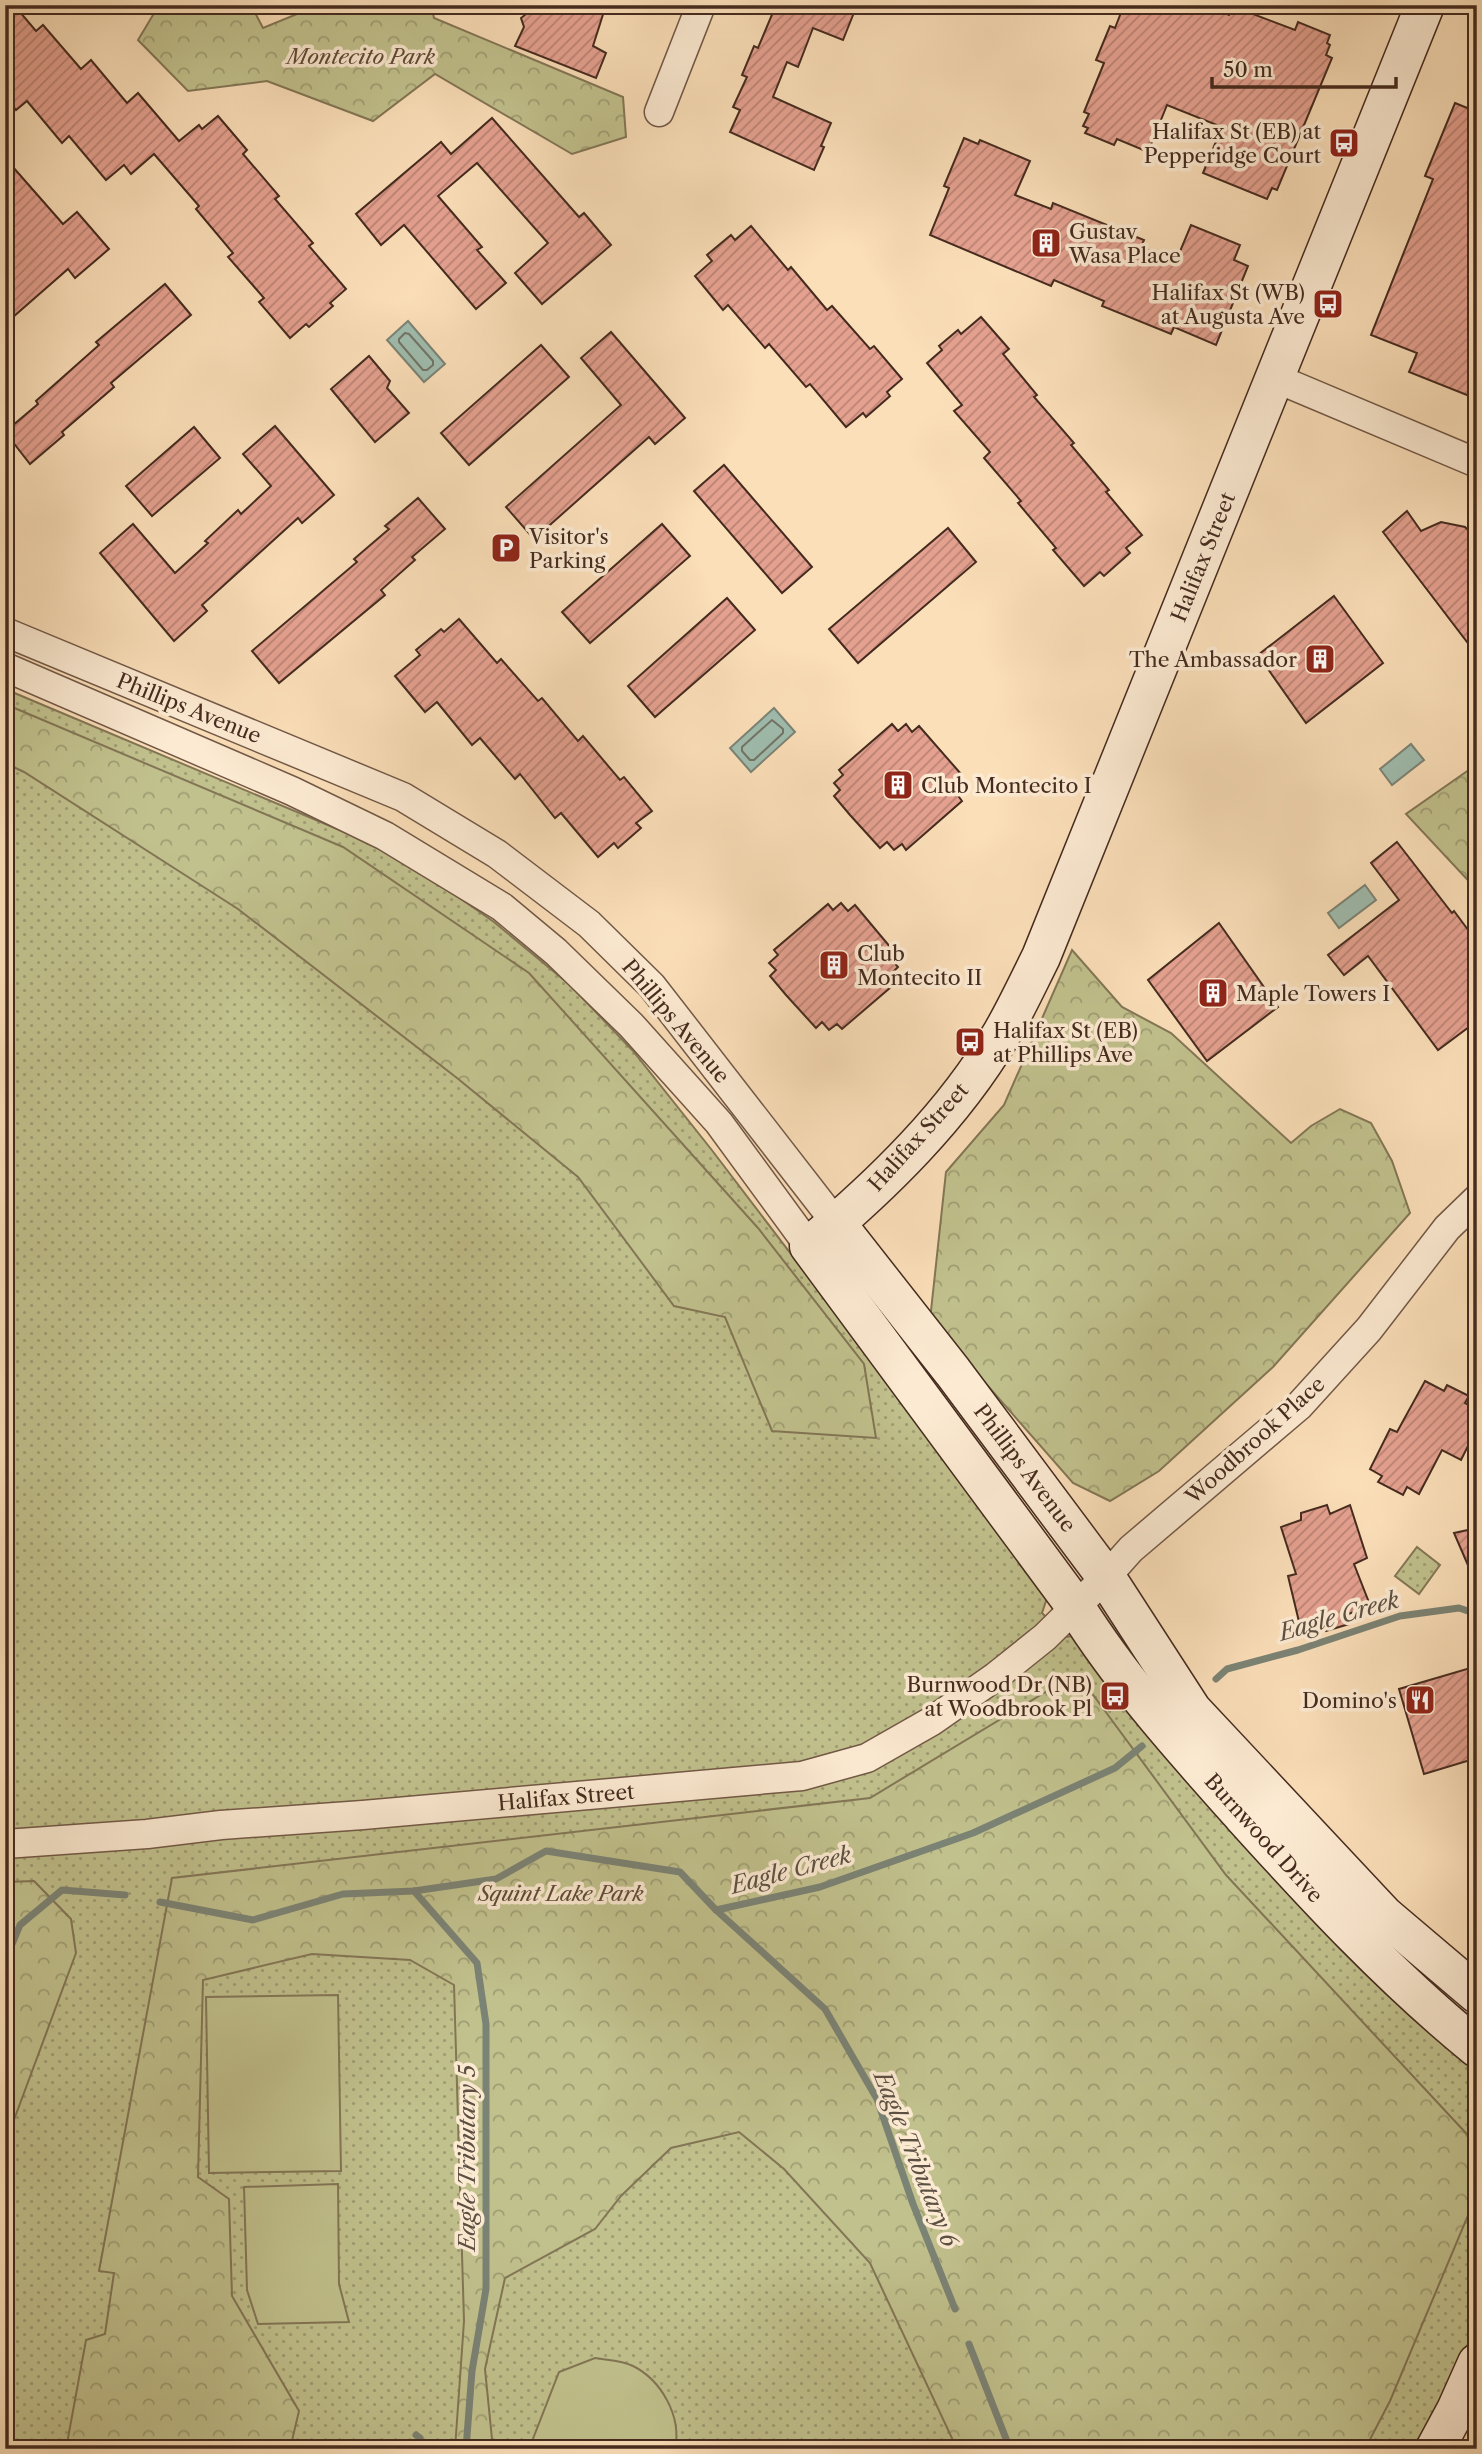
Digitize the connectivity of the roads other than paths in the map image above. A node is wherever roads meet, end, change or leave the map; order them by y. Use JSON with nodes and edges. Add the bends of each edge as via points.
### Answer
{"nodes":[{"id":1,"x":701,"y":5,"type":"edge"},
{"id":2,"x":1425,"y":5,"type":"edge"},
{"id":3,"x":659,"y":112,"type":"dead end"},
{"id":4,"x":1275,"y":378,"type":"junction"},
{"id":5,"x":1477,"y":463,"type":"edge"},
{"id":6,"x":5,"y":632,"type":"edge"},
{"id":7,"x":5,"y":667,"type":"edge"},
{"id":8,"x":1477,"y":1199,"type":"edge"},
{"id":9,"x":823,"y":1235,"type":"junction"},
{"id":10,"x":1106,"y":1577,"type":"junction"},
{"id":11,"x":1075,"y":1606,"type":"junction"},
{"id":12,"x":5,"y":1844,"type":"edge"},
{"id":13,"x":1477,"y":1994,"type":"edge"},
{"id":14,"x":1477,"y":2048,"type":"edge"},
{"id":15,"x":1477,"y":2363,"type":"edge"},
{"id":16,"x":1435,"y":2449,"type":"edge"}],
"edges":[{"from":1,"to":3,"type":"street"},
{"from":2,"to":4,"type":"street","name":"Halifax Street"},
{"from":4,"to":5,"type":"street"},
{"from":4,"to":9,"type":"street","name":"Halifax Street","via":[[1041,957],[1018,1003],[946,1113]]},
{"from":6,"to":9,"type":"street","name":"Phillips Avenue","via":[[403,797],[497,854],[589,924],[652,986]]},
{"from":7,"to":9,"type":"street","name":"Phillips Avenue","via":[[385,835],[502,907],[556,952],[640,1035]]},
{"from":8,"to":10,"type":"street","name":"Woodbrook Place","via":[[1447,1228],[1369,1329],[1298,1406],[1131,1549]]},
{"from":9,"to":10,"type":"street","name":"Phillips Avenue","via":[[953,1372]]},
{"from":9,"to":11,"type":"street","name":"Phillips Avenue"},
{"from":10,"to":11,"type":"street","name":"Woodbrook Place"},
{"from":10,"to":13,"type":"street","name":"Burnwood Drive","via":[[1192,1710],[1220,1742],[1384,1915]]},
{"from":11,"to":12,"type":"street","name":"Halifax Street","via":[[1045,1637],[932,1721],[867,1758],[802,1776]]},
{"from":11,"to":14,"type":"street","name":"Burnwood Drive","via":[[1168,1730],[1303,1882],[1367,1950]]},
{"from":15,"to":16,"type":"street"}]}
